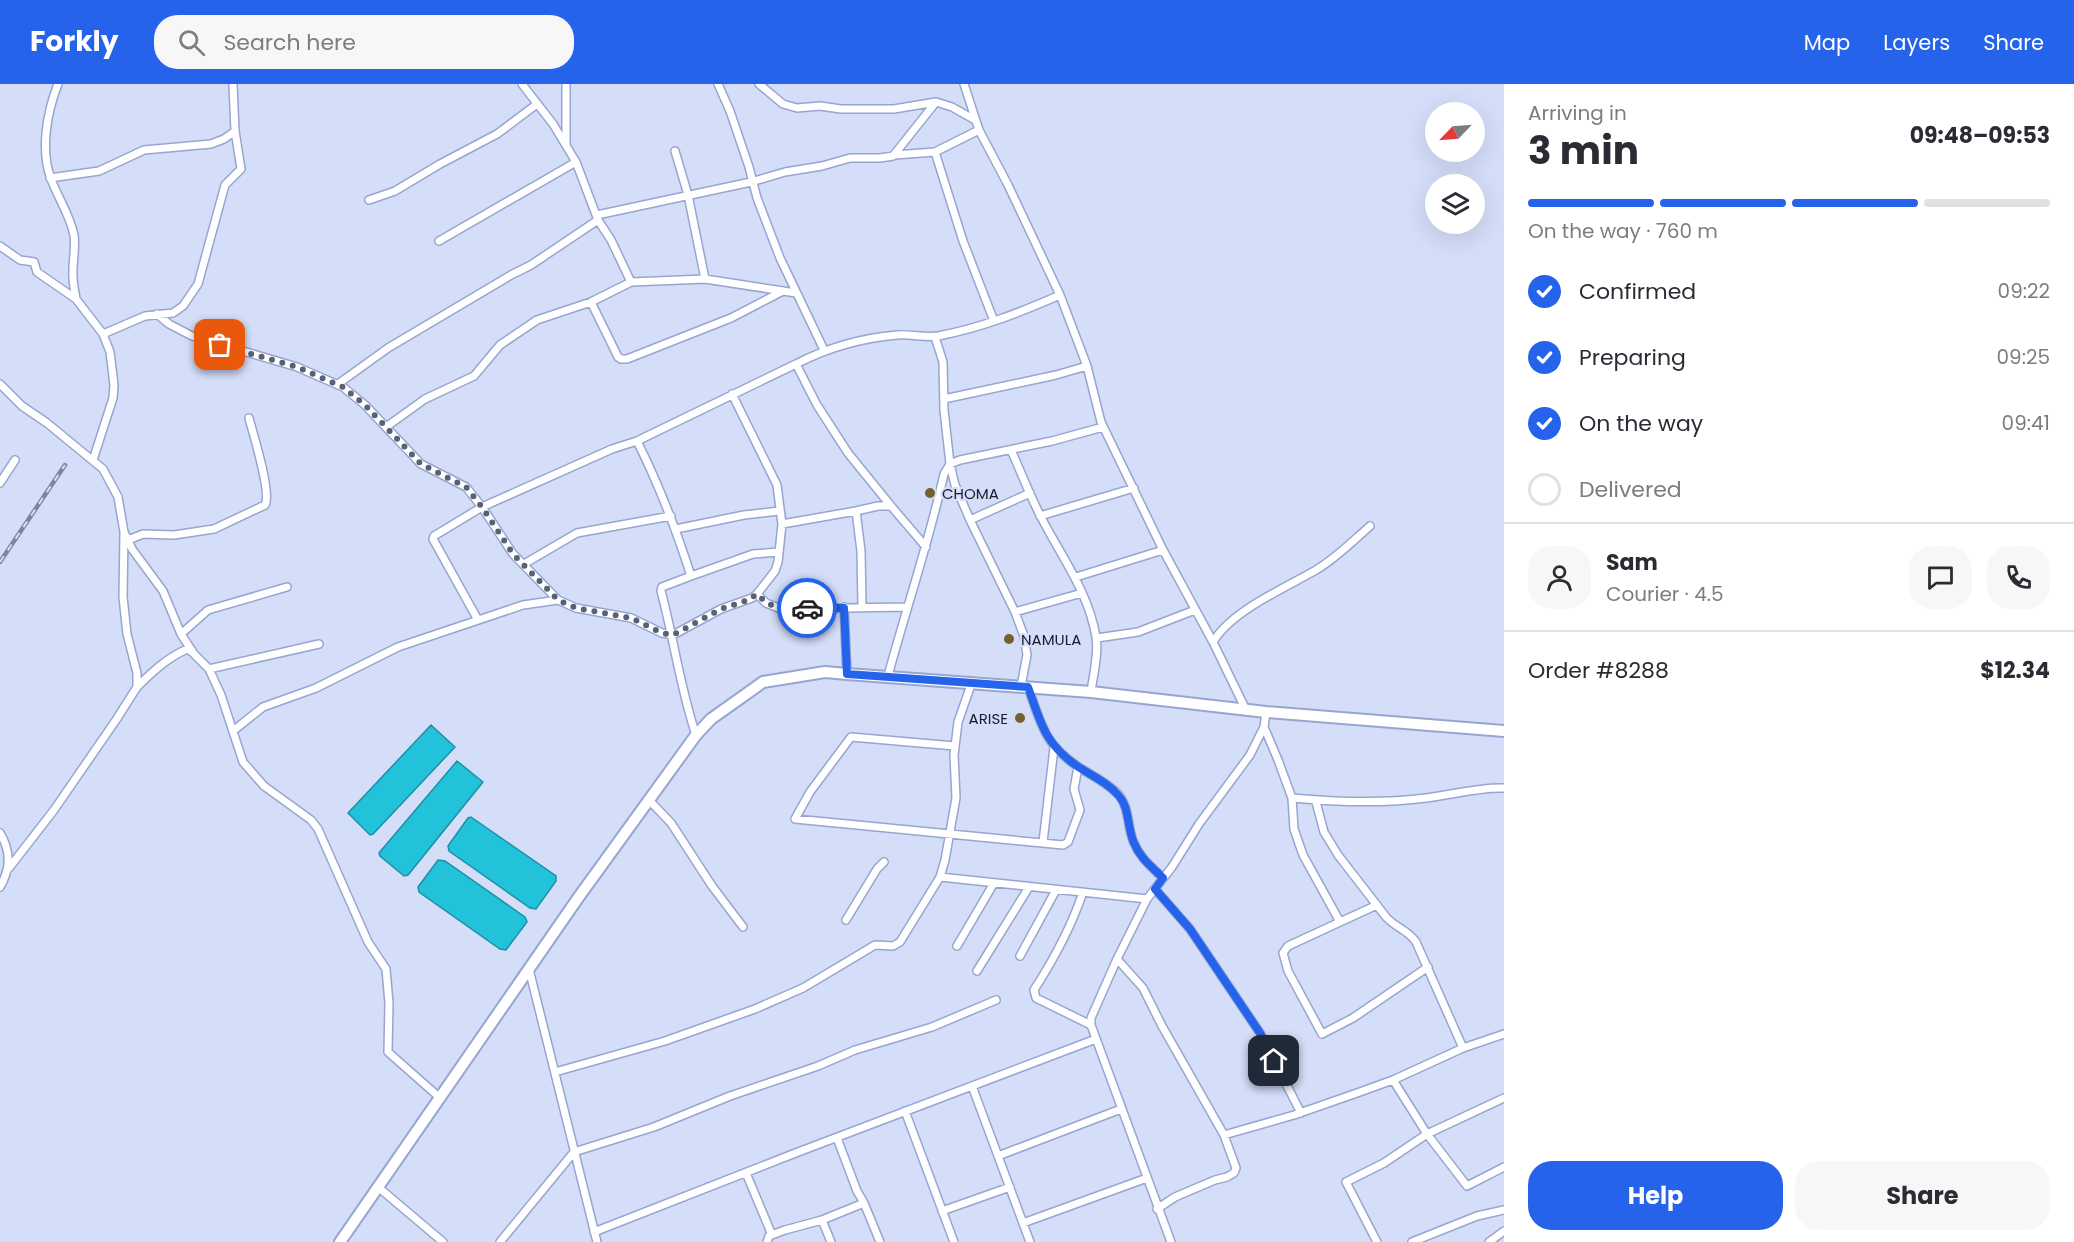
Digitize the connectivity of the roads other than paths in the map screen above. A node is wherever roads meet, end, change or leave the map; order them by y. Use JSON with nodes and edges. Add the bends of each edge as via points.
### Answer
{"nodes":[{"id":1,"x":57,"y":84,"type":"edge"},
{"id":2,"x":233,"y":84,"type":"edge"},
{"id":3,"x":522,"y":84,"type":"edge"},
{"id":4,"x":566,"y":84,"type":"edge"},
{"id":5,"x":718,"y":84,"type":"edge"},
{"id":6,"x":759,"y":84,"type":"edge"},
{"id":7,"x":964,"y":84,"type":"edge"},
{"id":8,"x":936,"y":102,"type":"junction"},
{"id":9,"x":537,"y":104,"type":"junction"},
{"id":10,"x":975,"y":120,"type":"junction"},
{"id":11,"x":979,"y":129,"type":"junction"},
{"id":12,"x":235,"y":130,"type":"junction"},
{"id":13,"x":566,"y":145,"type":"junction"},
{"id":14,"x":675,"y":151,"type":"dead end"},
{"id":15,"x":935,"y":152,"type":"junction"},
{"id":16,"x":893,"y":156,"type":"junction"},
{"id":17,"x":576,"y":162,"type":"junction"},
{"id":18,"x":50,"y":178,"type":"junction"},
{"id":19,"x":751,"y":182,"type":"junction"},
{"id":20,"x":688,"y":195,"type":"junction"},
{"id":21,"x":369,"y":200,"type":"dead end"},
{"id":22,"x":597,"y":218,"type":"junction"},
{"id":23,"x":440,"y":241,"type":"dead end"},
{"id":24,"x":0,"y":246,"type":"edge"},
{"id":25,"x":705,"y":279,"type":"junction"},
{"id":26,"x":631,"y":282,"type":"junction"},
{"id":27,"x":783,"y":291,"type":"junction"},
{"id":28,"x":796,"y":293,"type":"junction"},
{"id":29,"x":1060,"y":295,"type":"junction"},
{"id":30,"x":76,"y":299,"type":"junction"},
{"id":31,"x":591,"y":302,"type":"junction"},
{"id":32,"x":157,"y":314,"type":"junction"},
{"id":33,"x":994,"y":321,"type":"junction"},
{"id":34,"x":103,"y":334,"type":"junction"},
{"id":35,"x":935,"y":337,"type":"junction"},
{"id":36,"x":824,"y":350,"type":"junction"},
{"id":37,"x":796,"y":364,"type":"junction"},
{"id":38,"x":1087,"y":366,"type":"junction"},
{"id":39,"x":338,"y":384,"type":"junction"},
{"id":40,"x":2,"y":390,"type":"edge"},
{"id":41,"x":732,"y":394,"type":"junction"},
{"id":42,"x":944,"y":399,"type":"junction"},
{"id":43,"x":249,"y":418,"type":"dead end"},
{"id":44,"x":386,"y":427,"type":"junction"},
{"id":45,"x":1103,"y":427,"type":"junction"},
{"id":46,"x":637,"y":441,"type":"junction"},
{"id":47,"x":1011,"y":450,"type":"junction"},
{"id":48,"x":15,"y":460,"type":"dead end"},
{"id":49,"x":93,"y":460,"type":"junction"},
{"id":50,"x":950,"y":464,"type":"junction"},
{"id":51,"x":0,"y":483,"type":"edge"},
{"id":52,"x":1134,"y":488,"type":"junction"},
{"id":53,"x":1030,"y":493,"type":"junction"},
{"id":54,"x":891,"y":506,"type":"junction"},
{"id":55,"x":482,"y":507,"type":"junction"},
{"id":56,"x":779,"y":511,"type":"junction"},
{"id":57,"x":856,"y":511,"type":"junction"},
{"id":58,"x":671,"y":516,"type":"junction"},
{"id":59,"x":1040,"y":516,"type":"junction"},
{"id":60,"x":970,"y":520,"type":"junction"},
{"id":61,"x":782,"y":524,"type":"junction"},
{"id":62,"x":1370,"y":526,"type":"dead end"},
{"id":63,"x":676,"y":529,"type":"junction"},
{"id":64,"x":124,"y":532,"type":"junction"},
{"id":65,"x":128,"y":540,"type":"junction"},
{"id":66,"x":926,"y":547,"type":"junction"},
{"id":67,"x":1163,"y":550,"type":"junction"},
{"id":68,"x":779,"y":552,"type":"junction"},
{"id":69,"x":524,"y":564,"type":"junction"},
{"id":70,"x":691,"y":576,"type":"junction"},
{"id":71,"x":1076,"y":577,"type":"junction"},
{"id":72,"x":287,"y":587,"type":"dead end"},
{"id":73,"x":1082,"y":593,"type":"junction"},
{"id":74,"x":757,"y":594,"type":"junction"},
{"id":75,"x":558,"y":600,"type":"junction"},
{"id":76,"x":862,"y":607,"type":"junction"},
{"id":77,"x":906,"y":607,"type":"junction"},
{"id":78,"x":844,"y":608,"type":"junction"},
{"id":79,"x":1196,"y":610,"type":"junction"},
{"id":80,"x":1015,"y":612,"type":"junction"},
{"id":81,"x":478,"y":620,"type":"junction"},
{"id":82,"x":181,"y":634,"type":"junction"},
{"id":83,"x":673,"y":635,"type":"junction"},
{"id":84,"x":1096,"y":638,"type":"junction"},
{"id":85,"x":1213,"y":642,"type":"junction"},
{"id":86,"x":319,"y":644,"type":"dead end"},
{"id":87,"x":194,"y":654,"type":"junction"},
{"id":88,"x":209,"y":669,"type":"junction"},
{"id":89,"x":847,"y":674,"type":"junction"},
{"id":90,"x":888,"y":676,"type":"junction"},
{"id":91,"x":972,"y":682,"type":"junction"},
{"id":92,"x":1024,"y":686,"type":"junction"},
{"id":93,"x":136,"y":687,"type":"junction"},
{"id":94,"x":1091,"y":692,"type":"junction"},
{"id":95,"x":1246,"y":710,"type":"junction"},
{"id":96,"x":1266,"y":712,"type":"junction"},
{"id":97,"x":1264,"y":727,"type":"junction"},
{"id":98,"x":233,"y":731,"type":"junction"},
{"id":99,"x":1504,"y":731,"type":"edge"},
{"id":100,"x":696,"y":735,"type":"junction"},
{"id":101,"x":955,"y":746,"type":"junction"},
{"id":102,"x":1054,"y":748,"type":"junction"},
{"id":103,"x":1078,"y":767,"type":"junction"},
{"id":104,"x":1504,"y":788,"type":"edge"},
{"id":105,"x":1292,"y":798,"type":"junction"},
{"id":106,"x":649,"y":800,"type":"junction"},
{"id":107,"x":1316,"y":802,"type":"junction"},
{"id":108,"x":0,"y":833,"type":"edge"},
{"id":109,"x":950,"y":835,"type":"junction"},
{"id":110,"x":1043,"y":842,"type":"junction"},
{"id":111,"x":884,"y":862,"type":"dead end"},
{"id":112,"x":9,"y":868,"type":"junction"},
{"id":113,"x":939,"y":878,"type":"junction"},
{"id":114,"x":1163,"y":878,"type":"junction"},
{"id":115,"x":994,"y":883,"type":"junction"},
{"id":116,"x":0,"y":887,"type":"edge"},
{"id":117,"x":1029,"y":887,"type":"junction"},
{"id":118,"x":1155,"y":889,"type":"junction"},
{"id":119,"x":1056,"y":890,"type":"junction"},
{"id":120,"x":1083,"y":892,"type":"junction"},
{"id":121,"x":1147,"y":899,"type":"junction"},
{"id":122,"x":1377,"y":905,"type":"junction"},
{"id":123,"x":846,"y":920,"type":"dead end"},
{"id":124,"x":1340,"y":922,"type":"junction"},
{"id":125,"x":743,"y":927,"type":"dead end"},
{"id":126,"x":957,"y":946,"type":"dead end"},
{"id":127,"x":1020,"y":956,"type":"dead end"},
{"id":128,"x":1117,"y":959,"type":"junction"},
{"id":129,"x":1428,"y":967,"type":"junction"},
{"id":130,"x":529,"y":969,"type":"junction"},
{"id":131,"x":977,"y":971,"type":"dead end"},
{"id":132,"x":996,"y":1000,"type":"dead end"},
{"id":133,"x":1091,"y":1025,"type":"junction"},
{"id":134,"x":1504,"y":1034,"type":"edge"},
{"id":135,"x":1096,"y":1039,"type":"junction"},
{"id":136,"x":1462,"y":1048,"type":"junction"},
{"id":137,"x":555,"y":1072,"type":"junction"},
{"id":138,"x":1393,"y":1080,"type":"junction"},
{"id":139,"x":972,"y":1086,"type":"junction"},
{"id":140,"x":439,"y":1097,"type":"junction"},
{"id":141,"x":1504,"y":1098,"type":"edge"},
{"id":142,"x":1121,"y":1108,"type":"junction"},
{"id":143,"x":905,"y":1111,"type":"junction"},
{"id":144,"x":1301,"y":1113,"type":"junction"},
{"id":145,"x":1427,"y":1134,"type":"junction"},
{"id":146,"x":1224,"y":1136,"type":"junction"},
{"id":147,"x":837,"y":1138,"type":"junction"},
{"id":148,"x":574,"y":1152,"type":"junction"},
{"id":149,"x":998,"y":1156,"type":"junction"},
{"id":150,"x":1504,"y":1167,"type":"edge"},
{"id":151,"x":746,"y":1173,"type":"junction"},
{"id":152,"x":1147,"y":1178,"type":"junction"},
{"id":153,"x":378,"y":1187,"type":"junction"},
{"id":154,"x":1010,"y":1187,"type":"junction"},
{"id":155,"x":864,"y":1203,"type":"junction"},
{"id":156,"x":1157,"y":1209,"type":"junction"},
{"id":157,"x":1504,"y":1210,"type":"edge"},
{"id":158,"x":942,"y":1211,"type":"junction"},
{"id":159,"x":822,"y":1220,"type":"junction"},
{"id":160,"x":1023,"y":1223,"type":"junction"},
{"id":161,"x":1504,"y":1231,"type":"edge"},
{"id":162,"x":772,"y":1235,"type":"junction"},
{"id":163,"x":595,"y":1239,"type":"edge"},
{"id":164,"x":340,"y":1242,"type":"edge"},
{"id":165,"x":443,"y":1242,"type":"edge"},
{"id":166,"x":500,"y":1242,"type":"edge"},
{"id":167,"x":767,"y":1242,"type":"edge"},
{"id":168,"x":831,"y":1242,"type":"edge"},
{"id":169,"x":880,"y":1242,"type":"edge"},
{"id":170,"x":954,"y":1242,"type":"edge"},
{"id":171,"x":1030,"y":1242,"type":"edge"},
{"id":172,"x":1171,"y":1242,"type":"edge"},
{"id":173,"x":1377,"y":1242,"type":"edge"},
{"id":174,"x":1412,"y":1242,"type":"edge"},
{"id":175,"x":1489,"y":1242,"type":"edge"}],
"edges":[{"from":1,"to":18,"type":"street","via":[[48,121]]},
{"from":2,"to":12,"type":"street"},
{"from":3,"to":9,"type":"street"},
{"from":4,"to":13,"type":"street"},
{"from":5,"to":19,"type":"street"},
{"from":6,"to":8,"type":"street","via":[[783,104],[797,108],[894,109]]},
{"from":7,"to":10,"type":"street"},
{"from":8,"to":10,"type":"street"},
{"from":8,"to":16,"type":"street"},
{"from":9,"to":13,"type":"street"},
{"from":9,"to":21,"type":"street","via":[[496,134],[387,195]]},
{"from":10,"to":11,"type":"street"},
{"from":11,"to":15,"type":"street"},
{"from":11,"to":29,"type":"street"},
{"from":12,"to":18,"type":"street","via":[[211,144],[144,150],[99,171]]},
{"from":12,"to":32,"type":"street","via":[[241,169],[225,185],[198,284],[180,309]]},
{"from":13,"to":17,"type":"street"},
{"from":14,"to":20,"type":"street"},
{"from":15,"to":16,"type":"street"},
{"from":15,"to":33,"type":"street"},
{"from":16,"to":19,"type":"street","via":[[850,158]]},
{"from":17,"to":22,"type":"street"},
{"from":17,"to":23,"type":"street"},
{"from":18,"to":30,"type":"street","via":[[74,237]]},
{"from":19,"to":20,"type":"street"},
{"from":19,"to":28,"type":"street"},
{"from":20,"to":22,"type":"street"},
{"from":20,"to":25,"type":"street"},
{"from":22,"to":26,"type":"street"},
{"from":22,"to":39,"type":"street","via":[[531,265],[388,348]]},
{"from":24,"to":30,"type":"street","via":[[20,260],[34,262],[37,272]]},
{"from":25,"to":26,"type":"street"},
{"from":25,"to":27,"type":"street"},
{"from":26,"to":31,"type":"street"},
{"from":27,"to":28,"type":"street"},
{"from":27,"to":31,"type":"street","via":[[731,318],[627,359],[618,357]]},
{"from":28,"to":36,"type":"street"},
{"from":29,"to":33,"type":"street"},
{"from":29,"to":38,"type":"street"},
{"from":30,"to":34,"type":"street"},
{"from":31,"to":44,"type":"street","via":[[551,314],[521,330],[500,345],[474,376],[425,399]]},
{"from":32,"to":34,"type":"street"},
{"from":32,"to":39,"type":"street","via":[[192,336],[297,367]]},
{"from":33,"to":35,"type":"street"},
{"from":34,"to":49,"type":"street","via":[[110,352],[113,398]]},
{"from":35,"to":36,"type":"street","via":[[896,335]]},
{"from":35,"to":42,"type":"street","via":[[943,362]]},
{"from":36,"to":37,"type":"street"},
{"from":37,"to":41,"type":"street"},
{"from":37,"to":54,"type":"street","via":[[848,453]]},
{"from":38,"to":42,"type":"street"},
{"from":38,"to":45,"type":"street"},
{"from":39,"to":44,"type":"street"},
{"from":40,"to":49,"type":"street"},
{"from":41,"to":46,"type":"street"},
{"from":41,"to":56,"type":"street","via":[[777,485]]},
{"from":42,"to":50,"type":"street"},
{"from":43,"to":65,"type":"street","via":[[266,486],[265,505],[214,529],[174,535],[143,534]]},
{"from":44,"to":55,"type":"street","via":[[421,464],[466,487]]},
{"from":45,"to":47,"type":"street"},
{"from":45,"to":52,"type":"street"},
{"from":46,"to":55,"type":"street"},
{"from":46,"to":58,"type":"street"},
{"from":47,"to":50,"type":"street"},
{"from":47,"to":53,"type":"street"},
{"from":48,"to":51,"type":"street"},
{"from":49,"to":64,"type":"street","via":[[103,469],[118,497]]},
{"from":50,"to":60,"type":"street"},
{"from":50,"to":66,"type":"street"},
{"from":52,"to":59,"type":"street"},
{"from":52,"to":67,"type":"street"},
{"from":53,"to":59,"type":"street"},
{"from":53,"to":60,"type":"street"},
{"from":54,"to":57,"type":"street"},
{"from":54,"to":66,"type":"street"},
{"from":55,"to":69,"type":"street","via":[[500,537]]},
{"from":55,"to":81,"type":"street","via":[[433,537]]},
{"from":56,"to":61,"type":"street"},
{"from":56,"to":63,"type":"street"},
{"from":57,"to":61,"type":"street"},
{"from":57,"to":76,"type":"street"},
{"from":58,"to":63,"type":"street"},
{"from":58,"to":69,"type":"street","via":[[577,533]]},
{"from":59,"to":71,"type":"street"},
{"from":60,"to":80,"type":"street"},
{"from":61,"to":68,"type":"street"},
{"from":62,"to":85,"type":"street","via":[[1316,570],[1225,625]]},
{"from":63,"to":70,"type":"street"},
{"from":64,"to":65,"type":"street"},
{"from":64,"to":93,"type":"street","via":[[123,597]]},
{"from":65,"to":82,"type":"street","via":[[163,591]]},
{"from":66,"to":77,"type":"street"},
{"from":67,"to":71,"type":"street"},
{"from":67,"to":79,"type":"street"},
{"from":68,"to":70,"type":"street","via":[[753,554]]},
{"from":68,"to":74,"type":"street","via":[[775,571]]},
{"from":69,"to":75,"type":"street"},
{"from":70,"to":83,"type":"street","via":[[662,587]]},
{"from":71,"to":73,"type":"street"},
{"from":72,"to":82,"type":"street","via":[[208,610]]},
{"from":73,"to":80,"type":"street"},
{"from":73,"to":84,"type":"street"},
{"from":74,"to":78,"type":"street","via":[[781,609]]},
{"from":74,"to":83,"type":"street"},
{"from":75,"to":81,"type":"street","via":[[523,605]]},
{"from":75,"to":83,"type":"street","via":[[576,608],[631,618]]},
{"from":76,"to":77,"type":"street"},
{"from":76,"to":78,"type":"street"},
{"from":77,"to":90,"type":"street"},
{"from":78,"to":89,"type":"street"},
{"from":79,"to":84,"type":"street","via":[[1138,632]]},
{"from":79,"to":85,"type":"street"},
{"from":80,"to":92,"type":"street","via":[[1026,645]]},
{"from":81,"to":98,"type":"street","via":[[398,647],[316,688],[272,703],[257,710]]},
{"from":82,"to":87,"type":"street"},
{"from":83,"to":100,"type":"street"},
{"from":84,"to":94,"type":"street"},
{"from":85,"to":95,"type":"street"},
{"from":86,"to":88,"type":"street"},
{"from":87,"to":88,"type":"street"},
{"from":87,"to":93,"type":"street","via":[[187,649],[174,655]]},
{"from":88,"to":98,"type":"street"},
{"from":89,"to":90,"type":"street"},
{"from":89,"to":100,"type":"street","via":[[825,672],[764,682],[711,719]]},
{"from":90,"to":91,"type":"street"},
{"from":91,"to":92,"type":"street"},
{"from":91,"to":101,"type":"street","via":[[958,722]]},
{"from":92,"to":94,"type":"street"},
{"from":92,"to":102,"type":"street"},
{"from":93,"to":112,"type":"street","via":[[54,810]]},
{"from":94,"to":95,"type":"street"},
{"from":95,"to":96,"type":"street"},
{"from":96,"to":97,"type":"street"},
{"from":96,"to":99,"type":"street"},
{"from":97,"to":105,"type":"street"},
{"from":97,"to":114,"type":"street","via":[[1250,755]]},
{"from":98,"to":140,"type":"street","via":[[247,768],[318,829],[368,942],[386,969],[388,1052]]},
{"from":100,"to":106,"type":"street"},
{"from":101,"to":109,"type":"street","via":[[956,798]]},
{"from":101,"to":109,"type":"street","via":[[851,737],[795,819]]},
{"from":102,"to":103,"type":"street"},
{"from":102,"to":110,"type":"street"},
{"from":103,"to":110,"type":"street","via":[[1073,787],[1080,810],[1068,842]]},
{"from":103,"to":114,"type":"street","via":[[1099,778],[1118,795],[1125,805],[1138,852]]},
{"from":104,"to":107,"type":"street","via":[[1382,802]]},
{"from":105,"to":107,"type":"street"},
{"from":105,"to":124,"type":"street","via":[[1294,829],[1303,855]]},
{"from":106,"to":125,"type":"street","via":[[671,823]]},
{"from":106,"to":130,"type":"street"},
{"from":107,"to":122,"type":"street","via":[[1324,832]]},
{"from":108,"to":112,"type":"street","via":[[6,843]]},
{"from":109,"to":110,"type":"street"},
{"from":109,"to":113,"type":"street"},
{"from":111,"to":123,"type":"street"},
{"from":112,"to":116,"type":"street"},
{"from":113,"to":115,"type":"street"},
{"from":113,"to":137,"type":"street","via":[[896,945],[875,945],[803,988],[703,1028]]},
{"from":114,"to":118,"type":"street"},
{"from":115,"to":117,"type":"street"},
{"from":115,"to":126,"type":"street"},
{"from":117,"to":119,"type":"street"},
{"from":117,"to":131,"type":"street"},
{"from":118,"to":121,"type":"street"},
{"from":118,"to":144,"type":"street","via":[[1190,929],[1260,1033]]},
{"from":119,"to":120,"type":"street"},
{"from":119,"to":127,"type":"street"},
{"from":120,"to":121,"type":"street"},
{"from":120,"to":133,"type":"street","via":[[1075,916],[1034,995]]},
{"from":121,"to":128,"type":"street"},
{"from":122,"to":124,"type":"street"},
{"from":122,"to":129,"type":"street","via":[[1392,923],[1410,933]]},
{"from":124,"to":129,"type":"street","via":[[1288,946],[1283,954],[1322,1034],[1353,1018]]},
{"from":128,"to":133,"type":"street"},
{"from":128,"to":146,"type":"street","via":[[1143,988]]},
{"from":129,"to":136,"type":"street"},
{"from":130,"to":137,"type":"street"},
{"from":130,"to":140,"type":"street"},
{"from":132,"to":148,"type":"street","via":[[932,1027],[855,1050],[654,1127]]},
{"from":133,"to":135,"type":"street"},
{"from":134,"to":136,"type":"street"},
{"from":135,"to":139,"type":"street"},
{"from":135,"to":142,"type":"street"},
{"from":136,"to":138,"type":"street"},
{"from":137,"to":148,"type":"street"},
{"from":138,"to":144,"type":"street"},
{"from":138,"to":145,"type":"street"},
{"from":139,"to":143,"type":"street"},
{"from":139,"to":149,"type":"street"},
{"from":140,"to":153,"type":"street"},
{"from":141,"to":145,"type":"street"},
{"from":142,"to":149,"type":"street"},
{"from":142,"to":152,"type":"street"},
{"from":143,"to":147,"type":"street"},
{"from":143,"to":158,"type":"street"},
{"from":144,"to":146,"type":"street"},
{"from":145,"to":150,"type":"street","via":[[1467,1186]]},
{"from":145,"to":173,"type":"street","via":[[1384,1163],[1346,1182]]},
{"from":146,"to":156,"type":"street","via":[[1236,1168],[1234,1173],[1175,1197]]},
{"from":147,"to":151,"type":"street"},
{"from":147,"to":155,"type":"street"},
{"from":148,"to":163,"type":"street"},
{"from":148,"to":166,"type":"street"},
{"from":149,"to":154,"type":"street"},
{"from":151,"to":162,"type":"street"},
{"from":151,"to":163,"type":"street"},
{"from":152,"to":156,"type":"street"},
{"from":152,"to":160,"type":"street"},
{"from":153,"to":164,"type":"street"},
{"from":153,"to":165,"type":"street"},
{"from":154,"to":158,"type":"street"},
{"from":154,"to":160,"type":"street"},
{"from":155,"to":159,"type":"street"},
{"from":155,"to":169,"type":"street"},
{"from":156,"to":172,"type":"street"},
{"from":157,"to":174,"type":"street","via":[[1477,1216]]},
{"from":158,"to":170,"type":"street"},
{"from":159,"to":162,"type":"street"},
{"from":159,"to":168,"type":"street"},
{"from":160,"to":171,"type":"street"},
{"from":161,"to":175,"type":"street"},
{"from":162,"to":167,"type":"street"}]}
